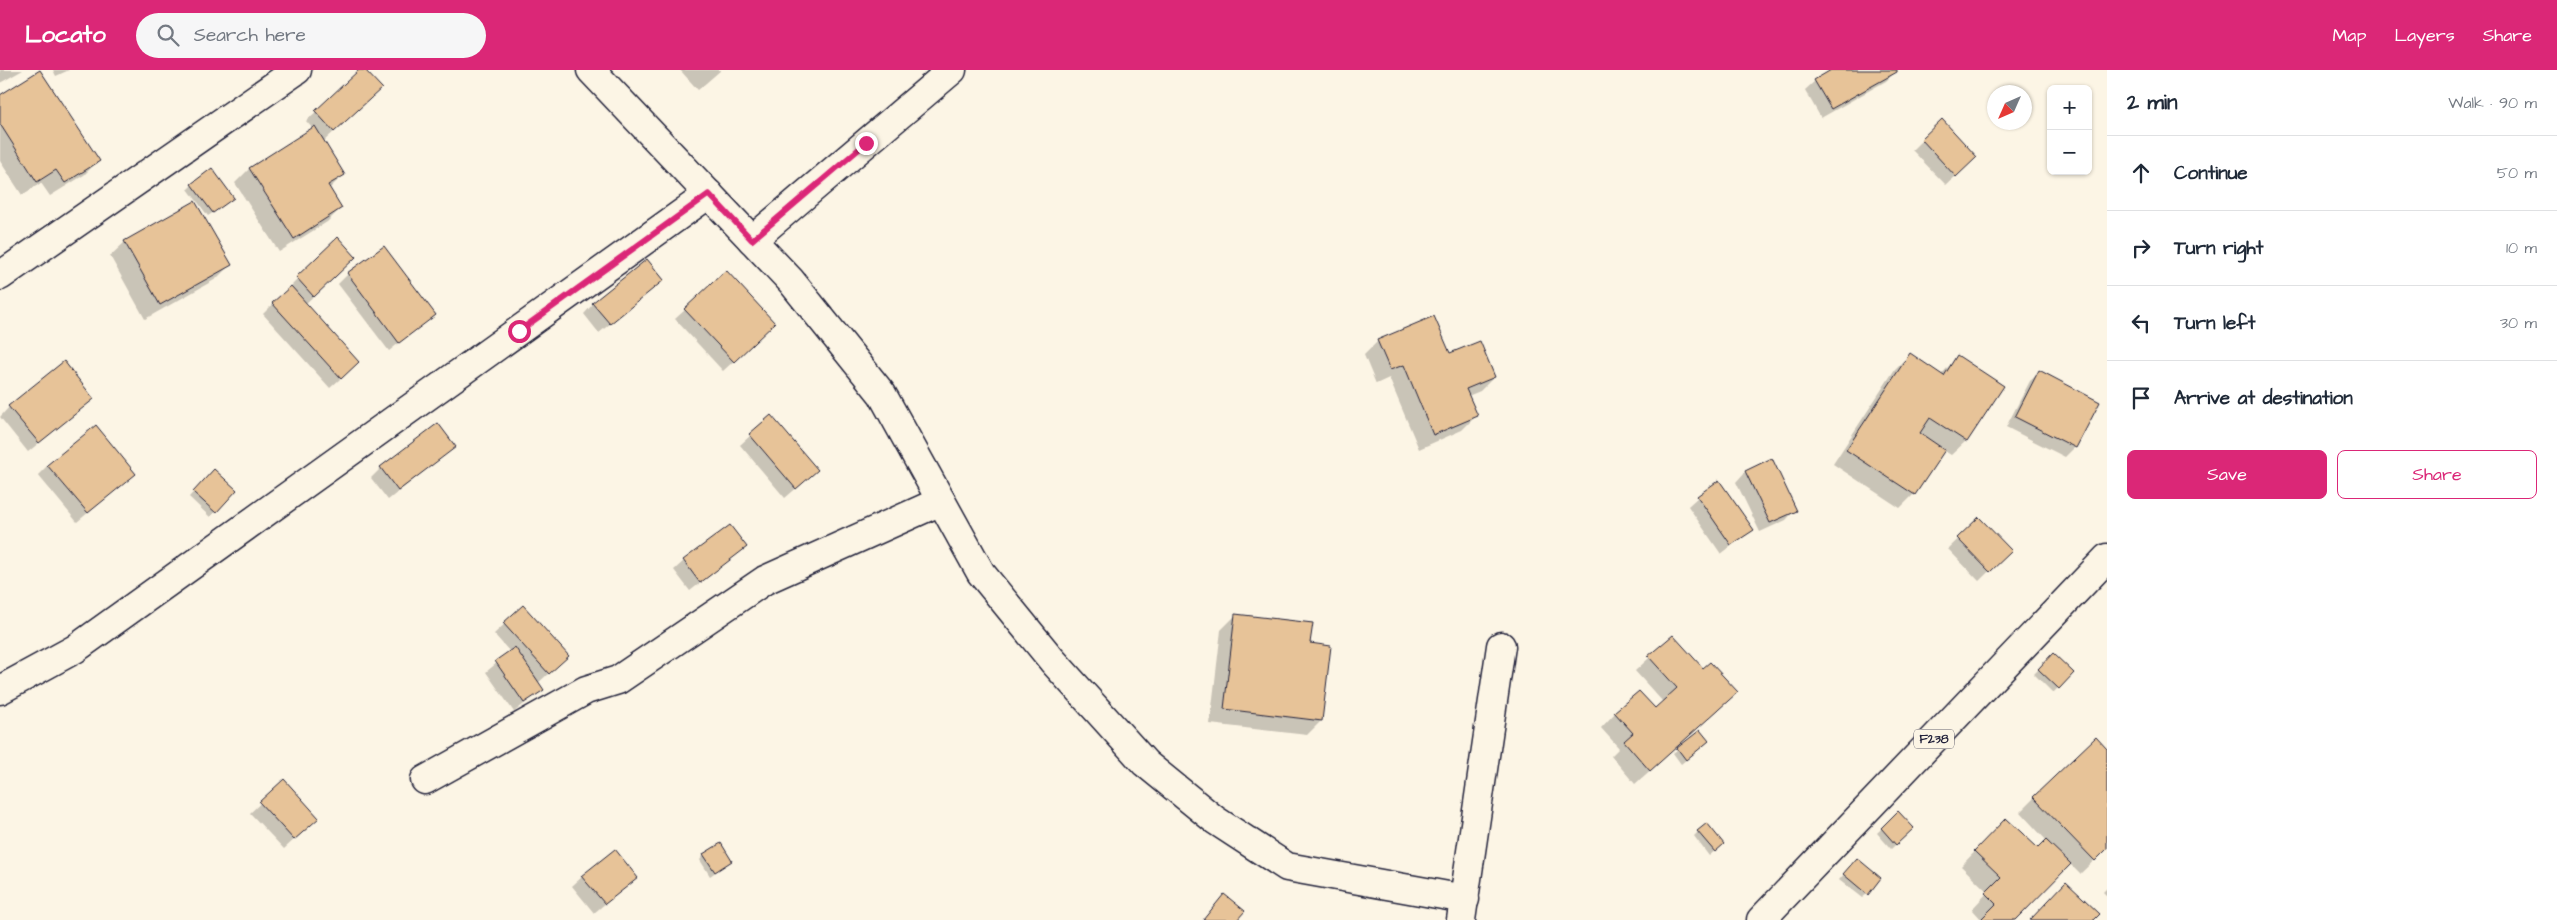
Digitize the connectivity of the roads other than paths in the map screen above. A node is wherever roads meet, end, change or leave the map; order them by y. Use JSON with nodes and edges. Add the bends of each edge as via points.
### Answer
{"nodes":[{"id":1,"x":297,"y":70,"type":"edge"},
{"id":2,"x":591,"y":70,"type":"edge"},
{"id":3,"x":952,"y":70,"type":"edge"},
{"id":4,"x":709,"y":194,"type":"junction"},
{"id":5,"x":752,"y":240,"type":"junction"},
{"id":6,"x":0,"y":276,"type":"edge"},
{"id":7,"x":941,"y":501,"type":"junction"},
{"id":8,"x":2107,"y":558,"type":"edge"},
{"id":9,"x":1501,"y":646,"type":"dead end"},
{"id":10,"x":0,"y":690,"type":"edge"},
{"id":11,"x":426,"y":780,"type":"dead end"},
{"id":12,"x":1463,"y":910,"type":"edge"},
{"id":13,"x":1761,"y":920,"type":"edge"}],
"edges":[{"from":1,"to":6,"type":"street"},
{"from":2,"to":4,"type":"street"},
{"from":3,"to":5,"type":"street"},
{"from":4,"to":5,"type":"street"},
{"from":4,"to":10,"type":"street","via":[[75,649]]},
{"from":5,"to":7,"type":"street","via":[[791,281],[882,394]]},
{"from":7,"to":11,"type":"street","via":[[766,580],[618,680],[586,690]]},
{"from":7,"to":12,"type":"street","via":[[981,573],[1052,660],[1145,763],[1215,820],[1287,867]]},
{"from":8,"to":13,"type":"street","number":"F238"},
{"from":9,"to":12,"type":"street"}]}
